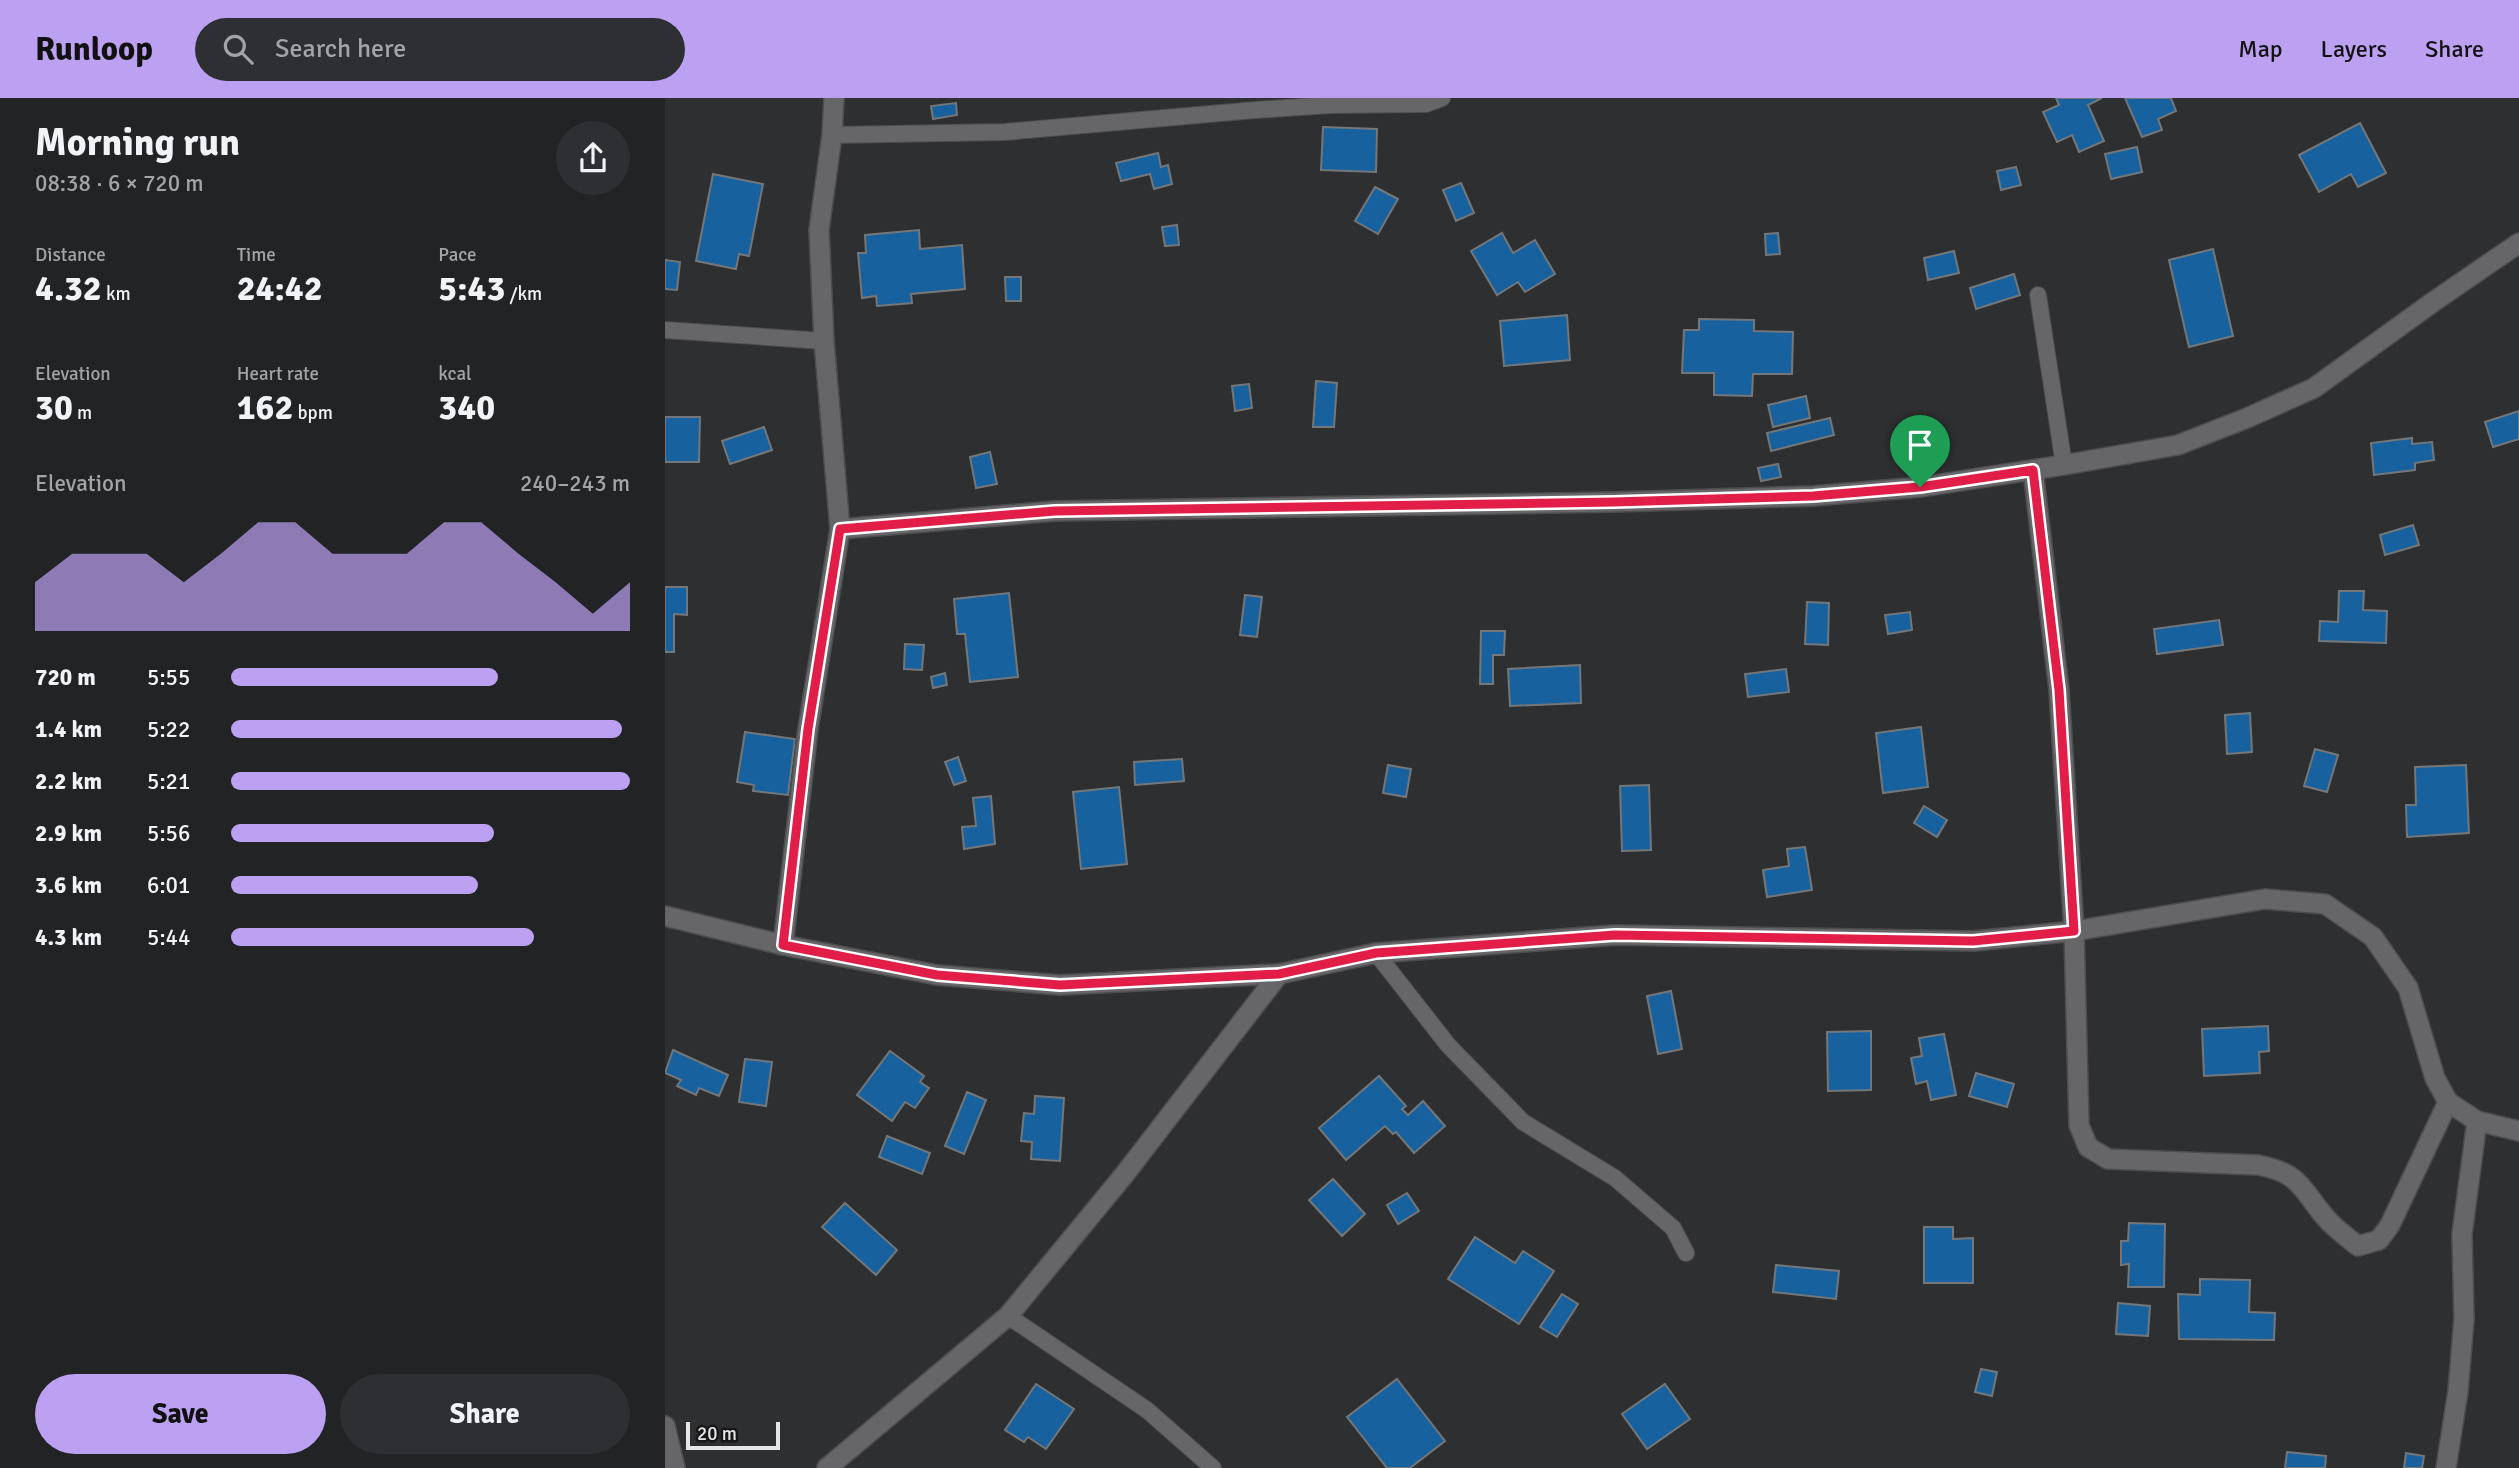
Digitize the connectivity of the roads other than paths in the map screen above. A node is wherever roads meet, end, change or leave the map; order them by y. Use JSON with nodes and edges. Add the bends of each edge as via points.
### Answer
{"nodes":[{"id":1,"x":834,"y":98,"type":"edge"},
{"id":2,"x":1442,"y":98,"type":"edge"},
{"id":3,"x":832,"y":135,"type":"junction"},
{"id":4,"x":2519,"y":243,"type":"edge"},
{"id":5,"x":2038,"y":295,"type":"dead end"},
{"id":6,"x":665,"y":330,"type":"edge"},
{"id":7,"x":824,"y":341,"type":"junction"},
{"id":8,"x":2064,"y":465,"type":"junction"},
{"id":9,"x":2033,"y":470,"type":"junction"},
{"id":10,"x":840,"y":529,"type":"junction"},
{"id":11,"x":665,"y":916,"type":"edge"},
{"id":12,"x":2074,"y":931,"type":"junction"},
{"id":13,"x":783,"y":945,"type":"junction"},
{"id":14,"x":1376,"y":953,"type":"junction"},
{"id":15,"x":1279,"y":974,"type":"junction"},
{"id":16,"x":2448,"y":1102,"type":"junction"},
{"id":17,"x":2477,"y":1121,"type":"junction"},
{"id":18,"x":2519,"y":1131,"type":"edge"},
{"id":19,"x":1686,"y":1253,"type":"dead end"},
{"id":20,"x":1008,"y":1316,"type":"junction"},
{"id":21,"x":665,"y":1426,"type":"edge"},
{"id":22,"x":675,"y":1468,"type":"edge"},
{"id":23,"x":827,"y":1468,"type":"edge"},
{"id":24,"x":1213,"y":1468,"type":"edge"},
{"id":25,"x":2446,"y":1468,"type":"edge"}],
"edges":[{"from":1,"to":3,"type":"street"},
{"from":2,"to":3,"type":"lane","via":[[1426,104],[1255,110],[1005,132]]},
{"from":3,"to":7,"type":"street","via":[[819,230]]},
{"from":4,"to":8,"type":"street","via":[[2314,388],[2178,445]]},
{"from":5,"to":8,"type":"lane"},
{"from":6,"to":7,"type":"lane"},
{"from":7,"to":10,"type":"street"},
{"from":8,"to":9,"type":"street"},
{"from":9,"to":10,"type":"street","via":[[1920,487],[1813,496],[1055,511]]},
{"from":9,"to":12,"type":"street","via":[[2059,690]]},
{"from":10,"to":13,"type":"street","via":[[808,729]]},
{"from":11,"to":13,"type":"street"},
{"from":12,"to":14,"type":"street","via":[[1973,941],[1615,935]]},
{"from":12,"to":16,"type":"street","via":[[2265,899],[2325,904],[2373,937],[2408,988],[2435,1078]]},
{"from":12,"to":16,"type":"street","via":[[2079,1125],[2088,1147],[2108,1159],[2279,1169],[2300,1183],[2326,1219],[2358,1246],[2379,1240],[2390,1225]]},
{"from":13,"to":15,"type":"street","via":[[937,975],[1060,985]]},
{"from":14,"to":15,"type":"street"},
{"from":14,"to":19,"type":"lane","via":[[1448,1045],[1523,1122],[1615,1178],[1673,1228]]},
{"from":15,"to":20,"type":"street"},
{"from":16,"to":17,"type":"street"},
{"from":17,"to":18,"type":"street"},
{"from":17,"to":25,"type":"street","via":[[2462,1234],[2458,1391]]},
{"from":20,"to":23,"type":"street"},
{"from":20,"to":24,"type":"lane","via":[[1147,1410]]},
{"from":21,"to":22,"type":"street"}]}
